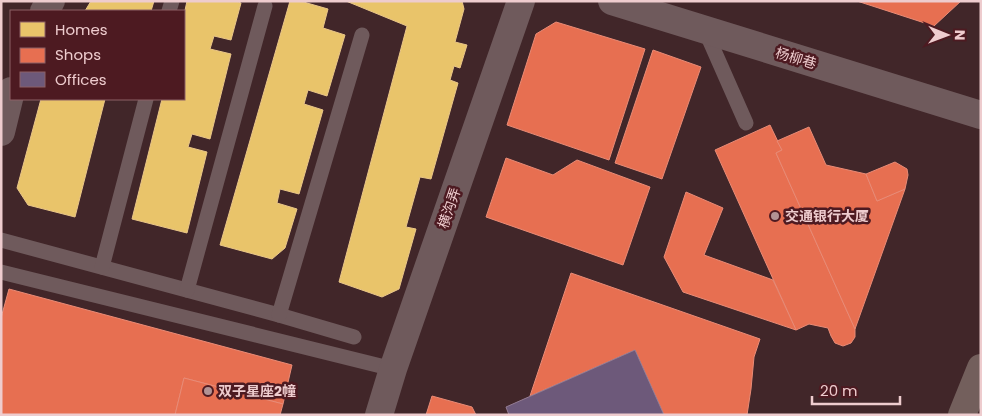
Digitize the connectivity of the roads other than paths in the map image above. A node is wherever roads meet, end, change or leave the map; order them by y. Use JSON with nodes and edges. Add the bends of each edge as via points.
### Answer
{"nodes":[{"id":1,"x":521,"y":1,"type":"edge"},
{"id":2,"x":612,"y":1,"type":"edge"},
{"id":3,"x":265,"y":6,"type":"dead end"},
{"id":4,"x":705,"y":30,"type":"junction"},
{"id":5,"x":362,"y":35,"type":"dead end"},
{"id":6,"x":10,"y":95,"type":"edge"},
{"id":7,"x":146,"y":100,"type":"edge"},
{"id":8,"x":981,"y":115,"type":"edge"},
{"id":9,"x":746,"y":123,"type":"dead end"},
{"id":10,"x":1,"y":132,"type":"edge"},
{"id":11,"x":1,"y":240,"type":"edge"},
{"id":12,"x":102,"y":267,"type":"junction"},
{"id":13,"x":1,"y":272,"type":"edge"},
{"id":14,"x":187,"y":290,"type":"junction"},
{"id":15,"x":279,"y":315,"type":"junction"},
{"id":16,"x":354,"y":337,"type":"dead end"},
{"id":17,"x":981,"y":368,"type":"edge"},
{"id":18,"x":393,"y":369,"type":"junction"},
{"id":19,"x":379,"y":415,"type":"edge"},
{"id":20,"x":962,"y":415,"type":"edge"}],
"edges":[{"from":1,"to":18,"type":"street","name":"横沟弄"},
{"from":2,"to":4,"type":"street","name":"杨柳巷"},
{"from":3,"to":14,"type":"lane"},
{"from":4,"to":8,"type":"street","name":"杨柳巷"},
{"from":4,"to":9,"type":"lane"},
{"from":5,"to":15,"type":"lane"},
{"from":6,"to":10,"type":"street"},
{"from":7,"to":12,"type":"lane"},
{"from":11,"to":12,"type":"lane"},
{"from":12,"to":14,"type":"lane"},
{"from":13,"to":18,"type":"lane"},
{"from":14,"to":15,"type":"lane"},
{"from":15,"to":16,"type":"lane"},
{"from":17,"to":20,"type":"main road"},
{"from":18,"to":19,"type":"street","name":"横沟弄"}]}
